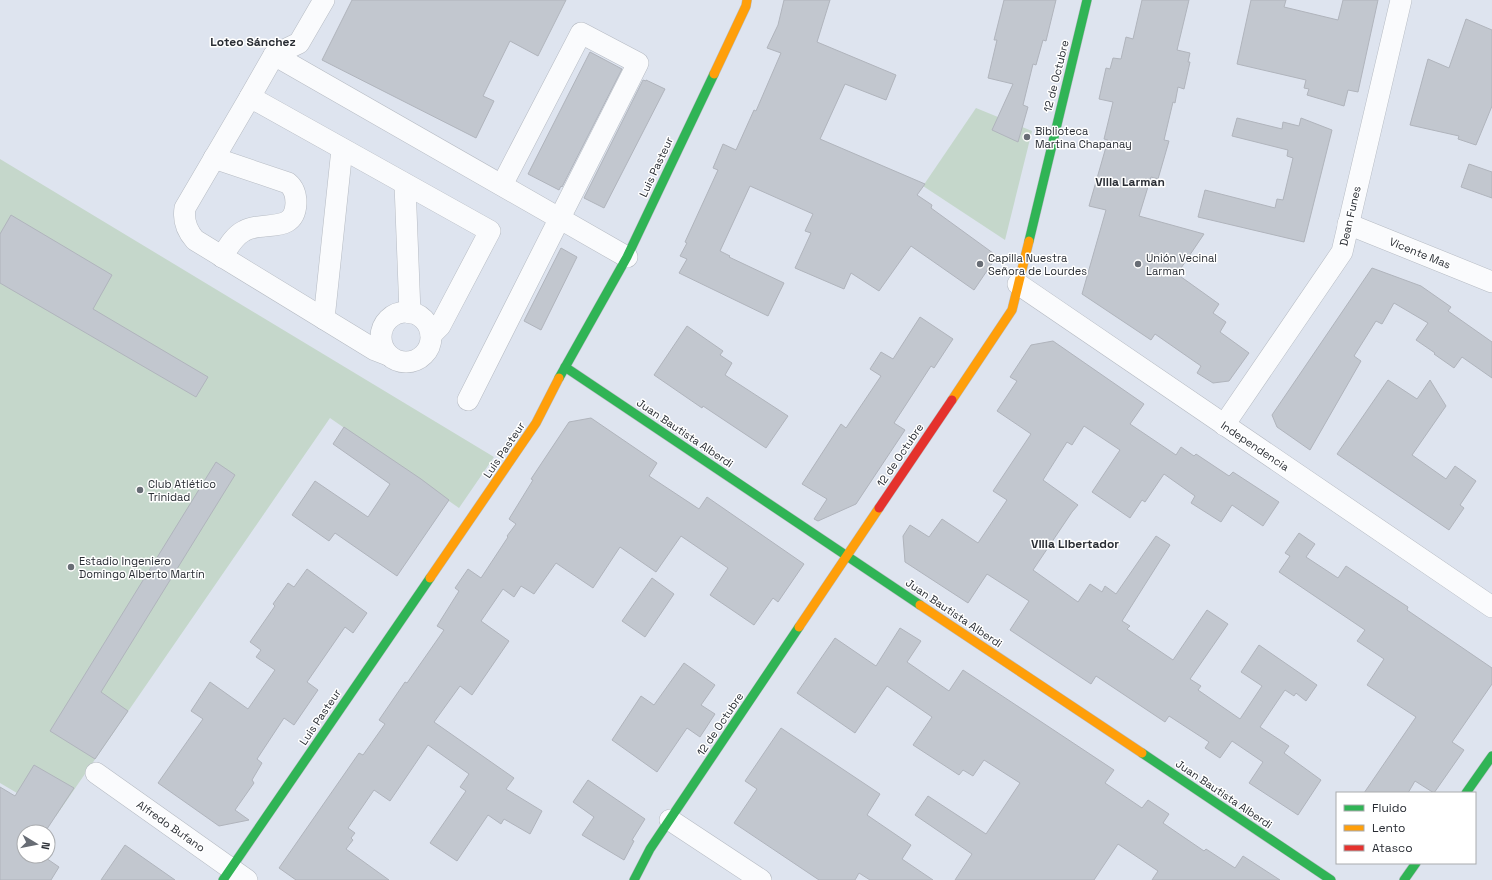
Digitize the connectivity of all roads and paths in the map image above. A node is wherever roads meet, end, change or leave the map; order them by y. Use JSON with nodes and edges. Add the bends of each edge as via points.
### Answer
{"nodes":[{"id":1,"x":324,"y":0,"type":"edge"},
{"id":2,"x":747,"y":0,"type":"edge"},
{"id":3,"x":1087,"y":0,"type":"edge"},
{"id":4,"x":1401,"y":0,"type":"edge"},
{"id":5,"x":274,"y":55,"type":"junction"},
{"id":6,"x":250,"y":97,"type":"junction"},
{"id":7,"x":342,"y":149,"type":"junction"},
{"id":8,"x":214,"y":158,"type":"junction"},
{"id":9,"x":405,"y":184,"type":"junction"},
{"id":10,"x":502,"y":185,"type":"junction"},
{"id":11,"x":560,"y":218,"type":"junction"},
{"id":12,"x":1348,"y":224,"type":"junction"},
{"id":13,"x":222,"y":257,"type":"junction"},
{"id":14,"x":627,"y":257,"type":"junction"},
{"id":15,"x":1492,"y":282,"type":"edge"},
{"id":16,"x":1018,"y":284,"type":"junction"},
{"id":17,"x":410,"y":313,"type":"junction"},
{"id":18,"x":324,"y":319,"type":"junction"},
{"id":19,"x":431,"y":335,"type":"junction"},
{"id":20,"x":388,"y":355,"type":"junction"},
{"id":21,"x":565,"y":367,"type":"junction"},
{"id":22,"x":468,"y":400,"type":"dead end"},
{"id":23,"x":1224,"y":425,"type":"junction"},
{"id":24,"x":847,"y":556,"type":"junction"},
{"id":25,"x":1492,"y":607,"type":"edge"},
{"id":26,"x":1492,"y":756,"type":"edge"},
{"id":27,"x":96,"y":773,"type":"dead end"},
{"id":28,"x":1467,"y":792,"type":"edge"},
{"id":29,"x":670,"y":820,"type":"junction"},
{"id":30,"x":1415,"y":864,"type":"edge"},
{"id":31,"x":234,"y":876,"type":"edge"},
{"id":32,"x":634,"y":880,"type":"edge"},
{"id":33,"x":761,"y":880,"type":"edge"},
{"id":34,"x":1331,"y":880,"type":"edge"},
{"id":35,"x":1404,"y":880,"type":"edge"}],
"edges":[{"from":1,"to":5,"type":"street","via":[[298,43]]},
{"from":2,"to":14,"type":"street","name":"Luis Pasteur"},
{"from":3,"to":16,"type":"street","name":"12 de Octubre"},
{"from":4,"to":12,"type":"street","name":"Dean Funes"},
{"from":5,"to":6,"type":"street"},
{"from":5,"to":10,"type":"street"},
{"from":6,"to":7,"type":"street"},
{"from":6,"to":8,"type":"street"},
{"from":7,"to":9,"type":"street"},
{"from":7,"to":18,"type":"street"},
{"from":8,"to":13,"type":"street","via":[[184,214],[186,228],[195,240]]},
{"from":8,"to":13,"type":"street","via":[[288,183],[296,198],[296,206],[288,221],[243,231]]},
{"from":9,"to":17,"type":"street"},
{"from":9,"to":19,"type":"street","via":[[490,232],[440,326]]},
{"from":10,"to":11,"type":"street"},
{"from":10,"to":11,"type":"street","via":[[581,33],[638,63]]},
{"from":11,"to":14,"type":"street"},
{"from":11,"to":22,"type":"street"},
{"from":12,"to":15,"type":"street","name":"Vicente Mas"},
{"from":12,"to":23,"type":"street","name":"Dean Funes","via":[[1342,252]]},
{"from":13,"to":18,"type":"street"},
{"from":14,"to":21,"type":"street","name":"Luis Pasteur"},
{"from":16,"to":23,"type":"street","name":"Independencia"},
{"from":16,"to":24,"type":"street","name":"12 de Octubre","via":[[1012,310]]},
{"from":17,"to":19,"type":"street","via":[[424,320]]},
{"from":17,"to":20,"type":"street","via":[[404,312],[393,316],[385,324],[381,334],[382,345]]},
{"from":18,"to":20,"type":"street","via":[[375,350]]},
{"from":19,"to":20,"type":"street","via":[[427,351],[419,359],[409,362],[398,361]]},
{"from":21,"to":24,"type":"street","name":"Juan Bautista Alberdi"},
{"from":21,"to":31,"type":"street","name":"Luis Pasteur","via":[[536,424]]},
{"from":23,"to":25,"type":"street","name":"Independencia"},
{"from":24,"to":29,"type":"street","name":"12 de Octubre"},
{"from":24,"to":34,"type":"street","name":"Juan Bautista Alberdi"},
{"from":26,"to":28,"type":"street"},
{"from":27,"to":31,"type":"street","name":"Alfredo Bufano"},
{"from":29,"to":32,"type":"street","name":"12 de Octubre","via":[[650,849]]},
{"from":29,"to":33,"type":"street"},
{"from":30,"to":35,"type":"street"}]}
